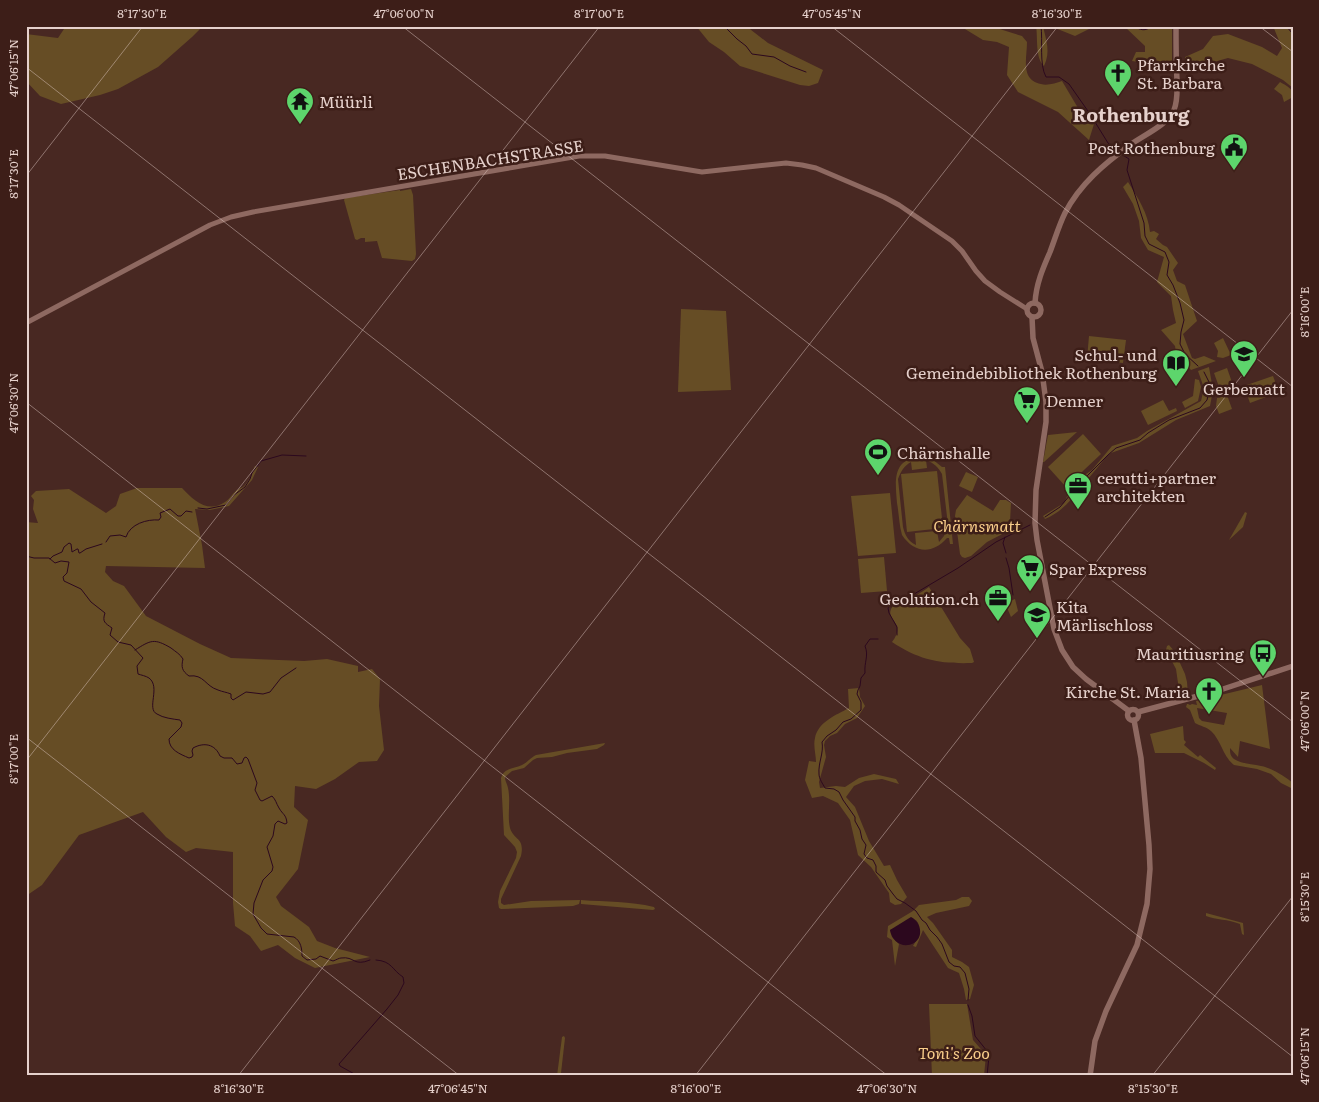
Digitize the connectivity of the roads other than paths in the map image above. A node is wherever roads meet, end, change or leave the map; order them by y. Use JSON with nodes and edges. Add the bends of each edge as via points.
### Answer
{"nodes":[{"id":1,"x":1176,"y":26,"type":"edge"},
{"id":2,"x":1035,"y":302,"type":"junction"},
{"id":3,"x":1027,"y":309,"type":"junction"},
{"id":4,"x":1032,"y":317,"type":"junction"},
{"id":5,"x":26,"y":323,"type":"edge"},
{"id":6,"x":1293,"y":666,"type":"edge"},
{"id":7,"x":1129,"y":711,"type":"junction"},
{"id":8,"x":1138,"y":712,"type":"junction"},
{"id":9,"x":1134,"y":720,"type":"junction"},
{"id":10,"x":1090,"y":1076,"type":"edge"}],
"edges":[{"from":1,"to":2,"type":"main road","via":[[1177,98],[1172,114],[1121,151],[1085,183],[1066,211],[1040,276]]},
{"from":2,"to":3,"type":"main road"},
{"from":2,"to":4,"type":"main road","via":[[1041,311]]},
{"from":3,"to":4,"type":"main road"},
{"from":3,"to":5,"type":"street","name":"ESCHENBACHSTRASSE","via":[[985,281],[952,241],[904,208],[816,168],[786,163],[702,172],[593,155],[231,216]]},
{"from":4,"to":7,"type":"main road","via":[[1046,402],[1036,490],[1036,530],[1054,629],[1073,667]]},
{"from":6,"to":8,"type":"main road"},
{"from":7,"to":8,"type":"main road"},
{"from":7,"to":9,"type":"main road","via":[[1129,718]]},
{"from":8,"to":9,"type":"main road"},
{"from":9,"to":10,"type":"main road","via":[[1149,845],[1147,904],[1137,945],[1095,1041]]}]}
